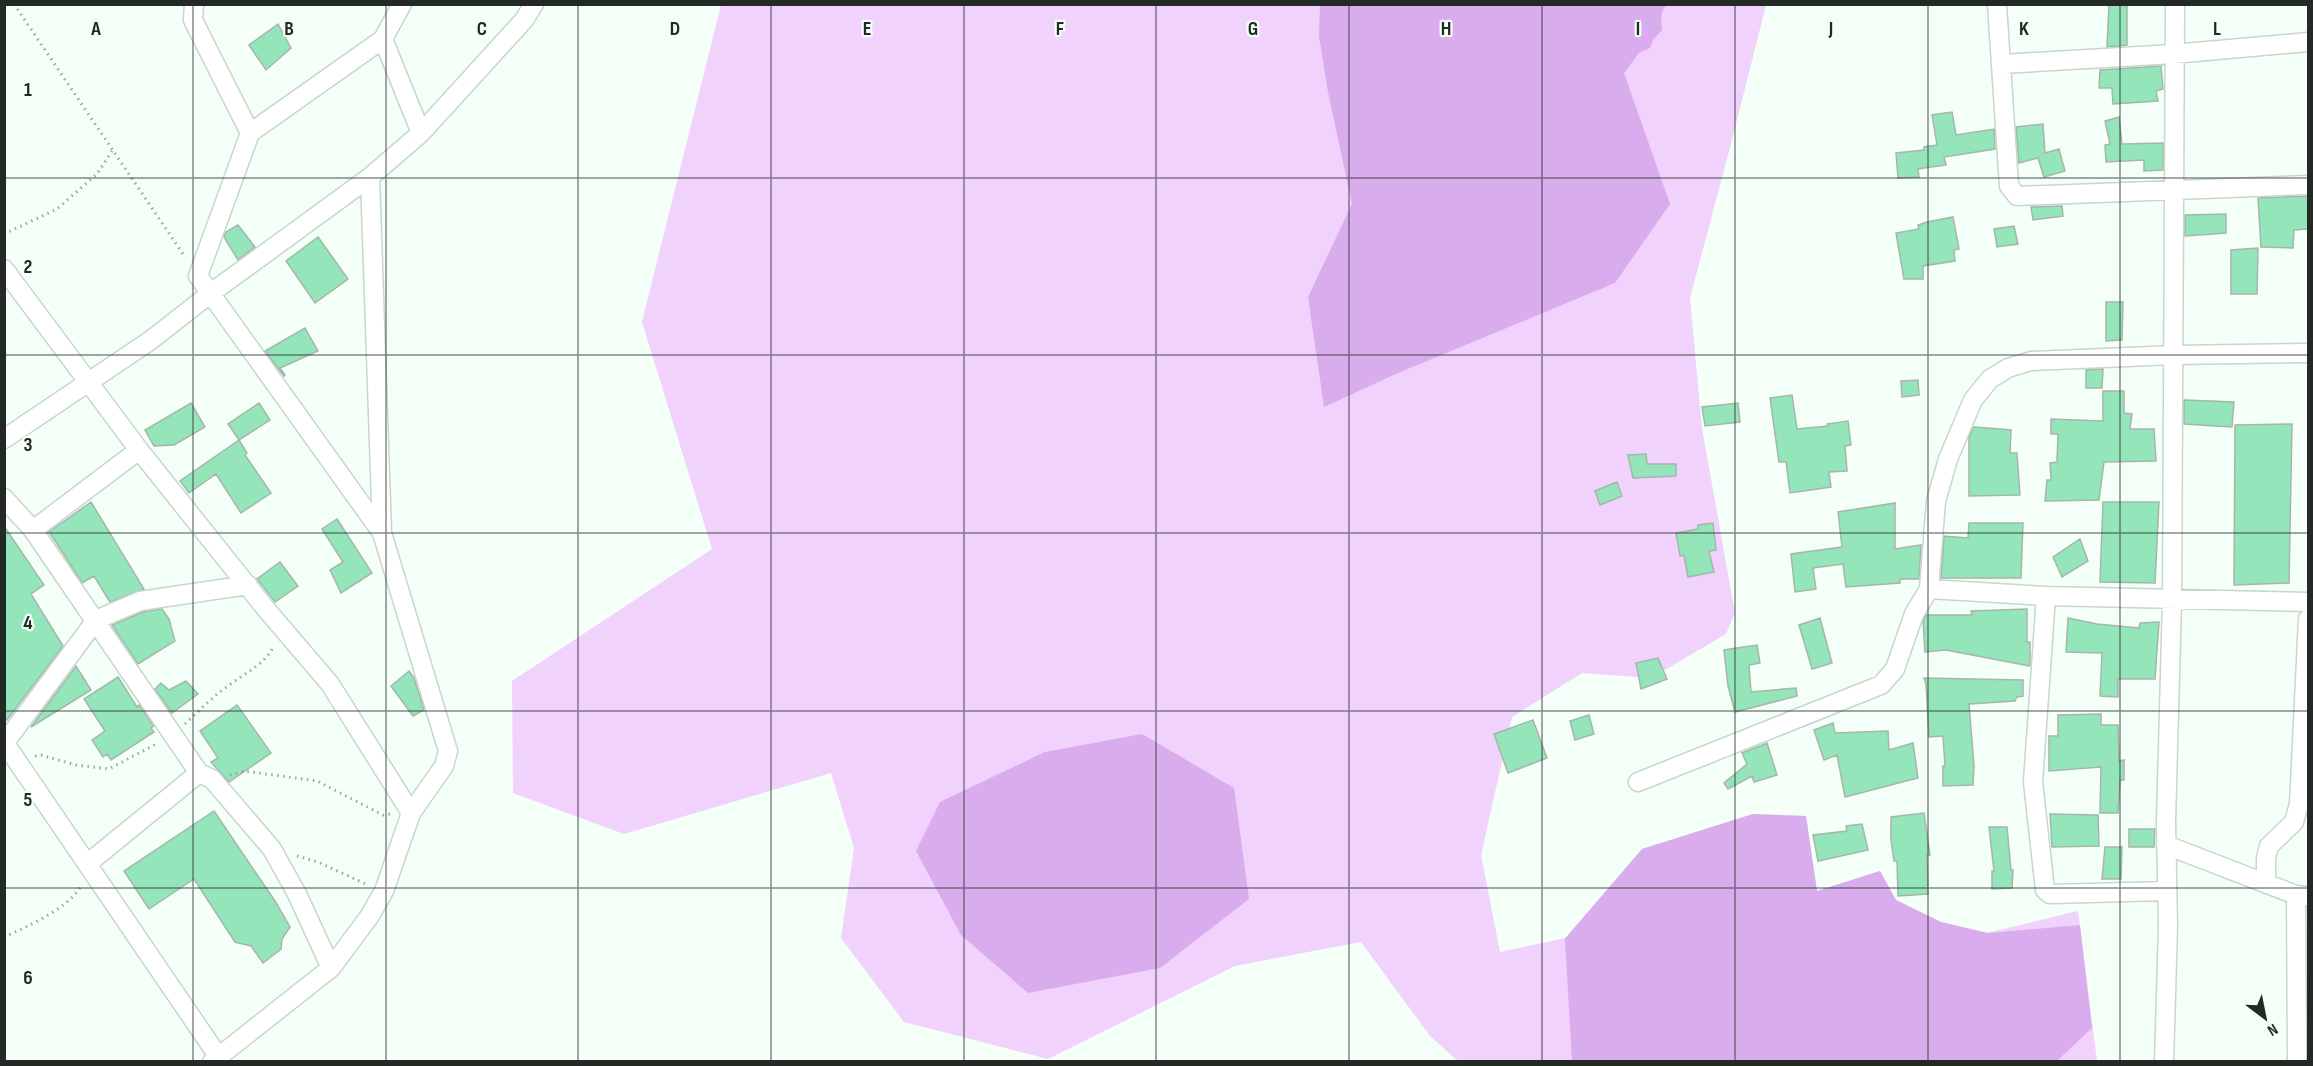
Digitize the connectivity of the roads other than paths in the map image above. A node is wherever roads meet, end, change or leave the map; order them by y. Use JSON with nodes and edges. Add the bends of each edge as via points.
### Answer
{"nodes":[{"id":1,"x":194,"y":4,"type":"edge"},
{"id":2,"x":402,"y":4,"type":"edge"},
{"id":3,"x":534,"y":4,"type":"edge"},
{"id":4,"x":1997,"y":4,"type":"edge"},
{"id":5,"x":2175,"y":4,"type":"edge"},
{"id":6,"x":383,"y":39,"type":"junction"},
{"id":7,"x":2308,"y":42,"type":"edge"},
{"id":8,"x":2173,"y":54,"type":"junction"},
{"id":9,"x":2002,"y":64,"type":"junction"},
{"id":10,"x":250,"y":133,"type":"junction"},
{"id":11,"x":421,"y":133,"type":"junction"},
{"id":12,"x":370,"y":177,"type":"junction"},
{"id":13,"x":2308,"y":185,"type":"edge"},
{"id":14,"x":2174,"y":189,"type":"junction"},
{"id":15,"x":4,"y":269,"type":"edge"},
{"id":16,"x":210,"y":293,"type":"junction"},
{"id":17,"x":2308,"y":353,"type":"edge"},
{"id":18,"x":2174,"y":355,"type":"junction"},
{"id":19,"x":87,"y":381,"type":"junction"},
{"id":20,"x":4,"y":439,"type":"edge"},
{"id":21,"x":139,"y":450,"type":"junction"},
{"id":22,"x":4,"y":498,"type":"edge"},
{"id":23,"x":33,"y":530,"type":"junction"},
{"id":24,"x":382,"y":533,"type":"junction"},
{"id":25,"x":248,"y":585,"type":"junction"},
{"id":26,"x":1929,"y":589,"type":"junction"},
{"id":27,"x":2046,"y":596,"type":"junction"},
{"id":28,"x":2172,"y":600,"type":"junction"},
{"id":29,"x":2308,"y":602,"type":"edge"},
{"id":30,"x":2308,"y":619,"type":"edge"},
{"id":31,"x":96,"y":620,"type":"junction"},
{"id":32,"x":7,"y":747,"type":"edge"},
{"id":33,"x":206,"y":776,"type":"junction"},
{"id":34,"x":1638,"y":782,"type":"dead end"},
{"id":35,"x":411,"y":813,"type":"junction"},
{"id":36,"x":2166,"y":845,"type":"junction"},
{"id":37,"x":87,"y":864,"type":"junction"},
{"id":38,"x":2266,"y":884,"type":"junction"},
{"id":39,"x":2167,"y":891,"type":"junction"},
{"id":40,"x":2302,"y":896,"type":"edge"},
{"id":41,"x":331,"y":968,"type":"junction"},
{"id":42,"x":215,"y":1059,"type":"edge"},
{"id":43,"x":2164,"y":1062,"type":"edge"},
{"id":44,"x":2297,"y":1062,"type":"edge"}],
"edges":[{"from":1,"to":10,"type":"street","via":[[193,20]]},
{"from":2,"to":6,"type":"street"},
{"from":3,"to":11,"type":"street","via":[[524,20]]},
{"from":4,"to":9,"type":"street"},
{"from":5,"to":8,"type":"street"},
{"from":6,"to":10,"type":"street"},
{"from":6,"to":11,"type":"street"},
{"from":7,"to":8,"type":"street"},
{"from":8,"to":9,"type":"street"},
{"from":8,"to":14,"type":"street"},
{"from":9,"to":14,"type":"street","via":[[2009,186],[2017,196]]},
{"from":10,"to":16,"type":"street","via":[[198,276]]},
{"from":11,"to":12,"type":"street"},
{"from":12,"to":16,"type":"street"},
{"from":12,"to":24,"type":"street"},
{"from":13,"to":14,"type":"street"},
{"from":14,"to":18,"type":"street"},
{"from":15,"to":19,"type":"street"},
{"from":16,"to":19,"type":"street","via":[[151,340]]},
{"from":16,"to":24,"type":"street"},
{"from":17,"to":18,"type":"street"},
{"from":18,"to":26,"type":"street","via":[[2031,361],[1990,379],[1973,400],[1948,459],[1936,501]]},
{"from":18,"to":28,"type":"street"},
{"from":19,"to":20,"type":"street"},
{"from":19,"to":21,"type":"street"},
{"from":21,"to":23,"type":"street"},
{"from":21,"to":25,"type":"street"},
{"from":22,"to":23,"type":"street"},
{"from":23,"to":31,"type":"street"},
{"from":24,"to":35,"type":"street","via":[[448,751],[444,766]]},
{"from":25,"to":31,"type":"street","via":[[140,601]]},
{"from":25,"to":35,"type":"street","via":[[330,684]]},
{"from":26,"to":27,"type":"street"},
{"from":26,"to":34,"type":"street","via":[[1914,614],[1895,669],[1881,685]]},
{"from":27,"to":28,"type":"street"},
{"from":27,"to":39,"type":"street","via":[[2033,782],[2045,890],[2050,894]]},
{"from":28,"to":29,"type":"street"},
{"from":28,"to":36,"type":"street"},
{"from":30,"to":38,"type":"street","via":[[2299,804],[2294,822],[2269,846]]},
{"from":31,"to":32,"type":"street"},
{"from":31,"to":33,"type":"street","via":[[174,736]]},
{"from":32,"to":37,"type":"street"},
{"from":33,"to":37,"type":"street"},
{"from":33,"to":41,"type":"street","via":[[272,849]]},
{"from":35,"to":41,"type":"street","via":[[384,891]]},
{"from":36,"to":38,"type":"street"},
{"from":36,"to":39,"type":"street"},
{"from":37,"to":42,"type":"street"},
{"from":38,"to":40,"type":"street"},
{"from":39,"to":43,"type":"street"},
{"from":40,"to":44,"type":"street"},
{"from":41,"to":42,"type":"street"}]}
